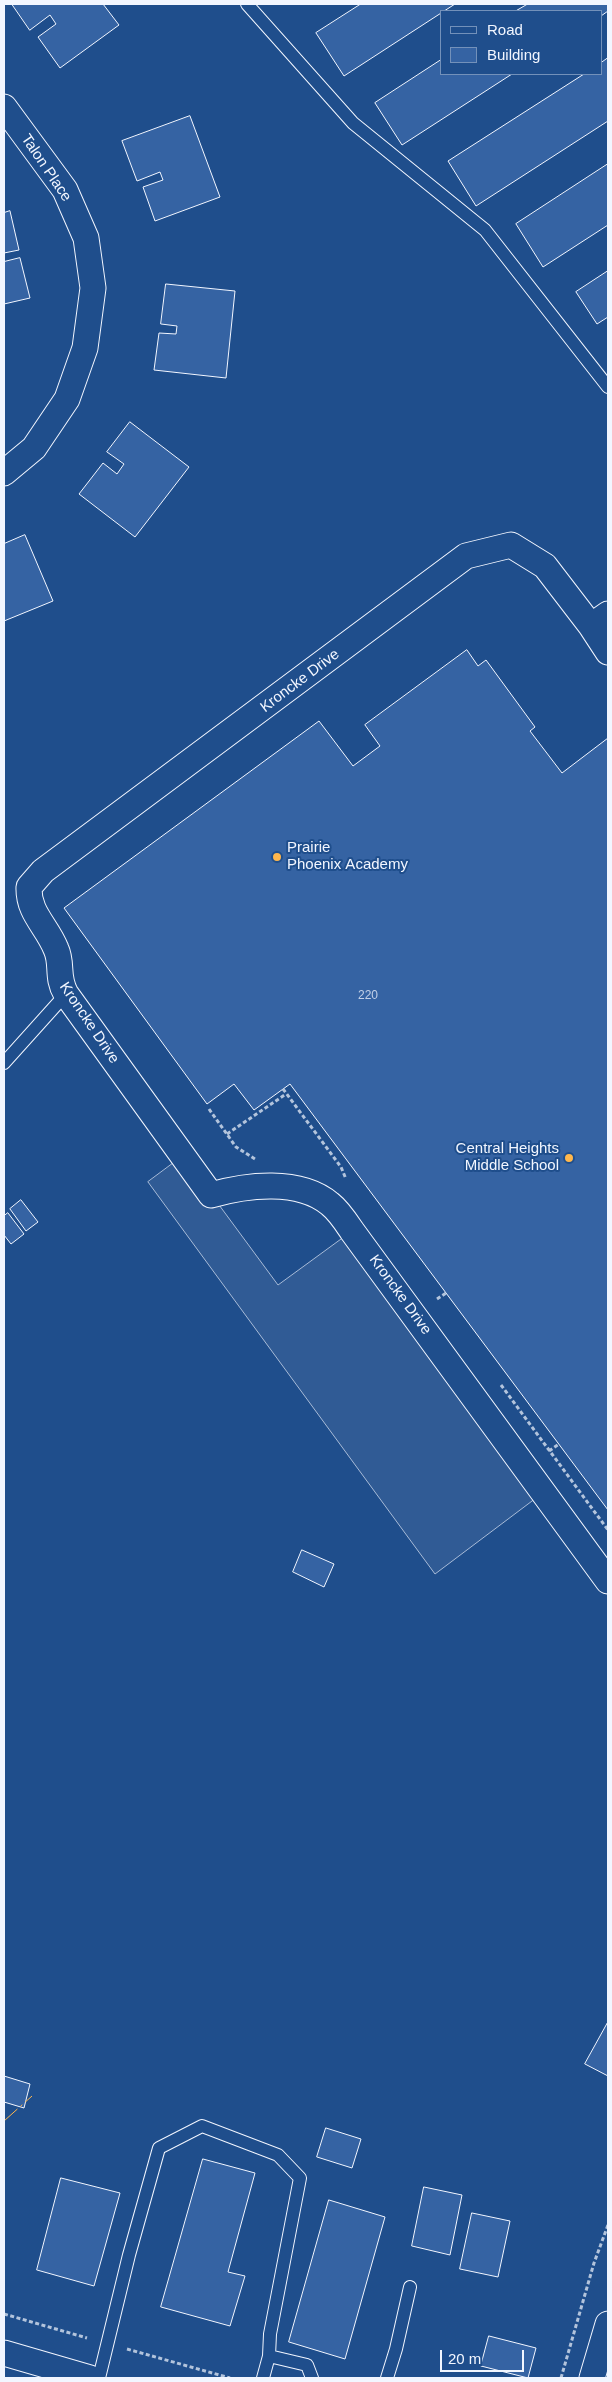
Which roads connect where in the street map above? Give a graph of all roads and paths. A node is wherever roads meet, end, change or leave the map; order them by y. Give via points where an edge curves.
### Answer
1 (247, 4) edge
2 (4, 107) edge
3 (608, 387) edge
4 (4, 473) edge
5 (600, 620) edge
6 (608, 652) edge
7 (66, 994) junction
8 (4, 1063) edge
9 (283, 1089) dead end
10 (286, 1094) junction
11 (227, 1134) dead end
12 (346, 1179) dead end
13 (446, 1293) dead end
14 (437, 1299) dead end
15 (559, 1444) dead end
16 (549, 1450) dead end
17 (608, 1581) edge
18 (608, 2225) edge
19 (410, 2287) dead end
20 (608, 2324) edge
21 (4, 2354) edge
22 (269, 2356) junction
23 (90, 2378) edge
24 (99, 2378) edge
25 (263, 2378) edge
26 (312, 2378) edge
27 (387, 2378) edge
28 (561, 2378) edge
29 (592, 2378) edge

1 - 3 lane via 353,123 485,230
2 - 4 street, Talon Place via 65,190 86,238 94,288 85,348 67,399 34,448
5 - 6 street, Kroncke Drive
5 - 7 street, Kroncke Drive via 545,566 511,545 466,556 34,878 29,886 30,904 56,949 60,983
7 - 8 lane
7 - 17 street, Kroncke Drive via 210,1195 244,1188 281,1188 316,1194 330,1204
9 - 10 path
10 - 11 path
10 - 12 path via 341,1167
13 - 14 path
15 - 16 path
18 - 28 path
19 - 27 lane
20 - 29 street
21 - 23 street
22 - 24 lane via 270,2334 300,2178 278,2155 202,2126 159,2148
22 - 25 lane
22 - 26 lane via 307,2365

